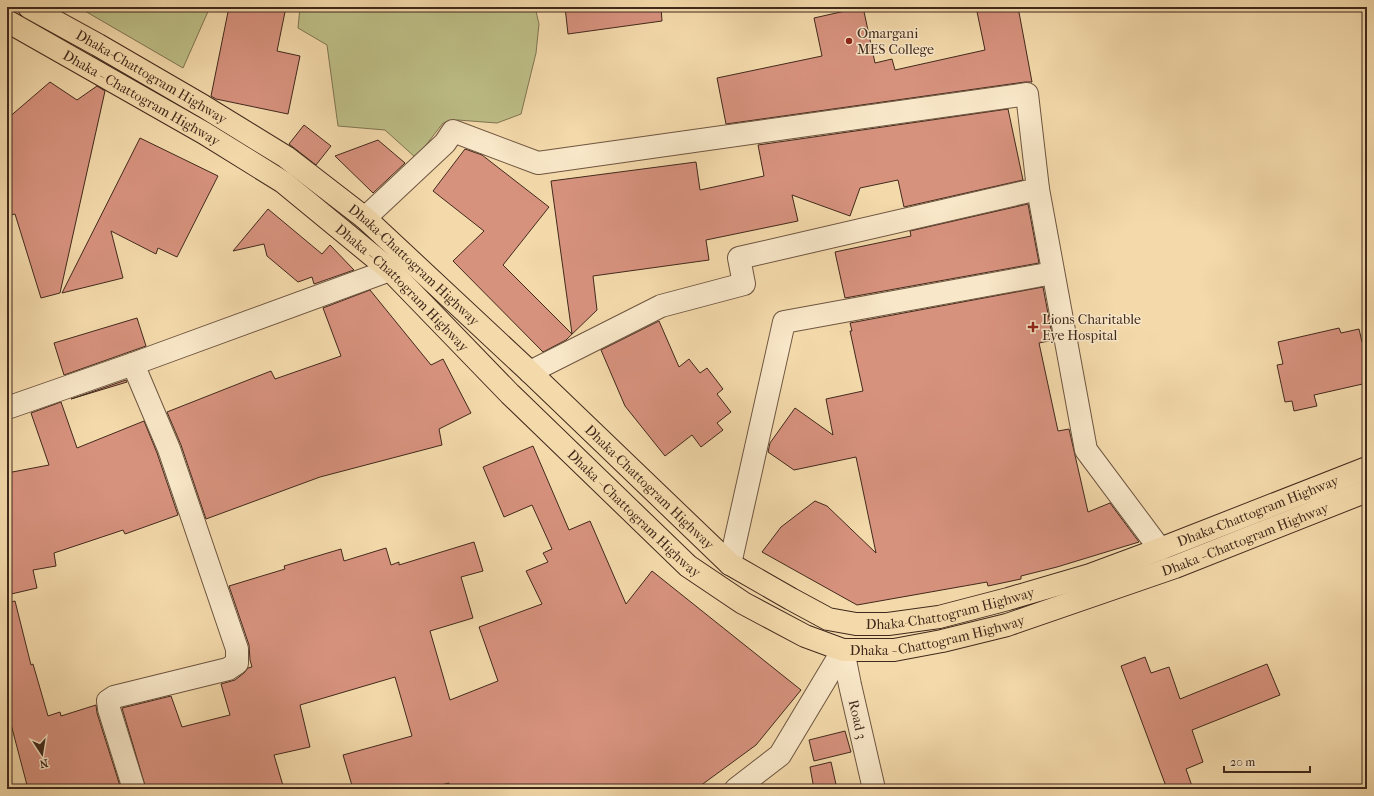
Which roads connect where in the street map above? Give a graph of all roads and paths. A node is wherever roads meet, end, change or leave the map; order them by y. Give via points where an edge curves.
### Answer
1 (29, 7) edge
2 (7, 21) edge
3 (1038, 189) junction
4 (365, 218) junction
5 (396, 262) junction
6 (1054, 272) junction
7 (133, 364) junction
8 (530, 372) junction
9 (7, 408) edge
10 (1367, 468) edge
11 (1367, 491) edge
12 (1160, 549) junction
13 (730, 564) junction
14 (843, 650) junction
15 (134, 789) edge
16 (736, 789) edge
17 (874, 789) edge

1 - 4 highway, Dhaka-Chattogram Highway via 105,48 286,157
2 - 5 highway, Dhaka - Chattogram Highway via 204,133 283,182
3 - 4 street via 1027,94 538,164 453,131 445,143
3 - 6 street
3 - 8 street via 739,258 744,284 661,306
4 - 5 highway, Dhaka-Chattogram Highway
5 - 7 street
5 - 8 highway, Dhaka-Chattogram Highway
5 - 14 highway, Dhaka - Chattogram Highway via 510,394 688,566 743,604 805,636
6 - 12 street via 1086,450
6 - 13 street via 784,322
7 - 9 street
7 - 15 street via 169,449 237,649 237,663 228,668 114,697 108,701
8 - 13 highway, Dhaka-Chattogram Highway
10 - 12 highway, Dhaka-Chattogram Highway
11 - 14 highway, Dhaka - Chattogram Highway via 1176,567 1007,625 894,650
12 - 13 highway, Dhaka-Chattogram Highway via 1090,575 1008,599 939,617 888,624 856,624 828,618
14 - 16 street via 780,755
14 - 17 street, Road 3

